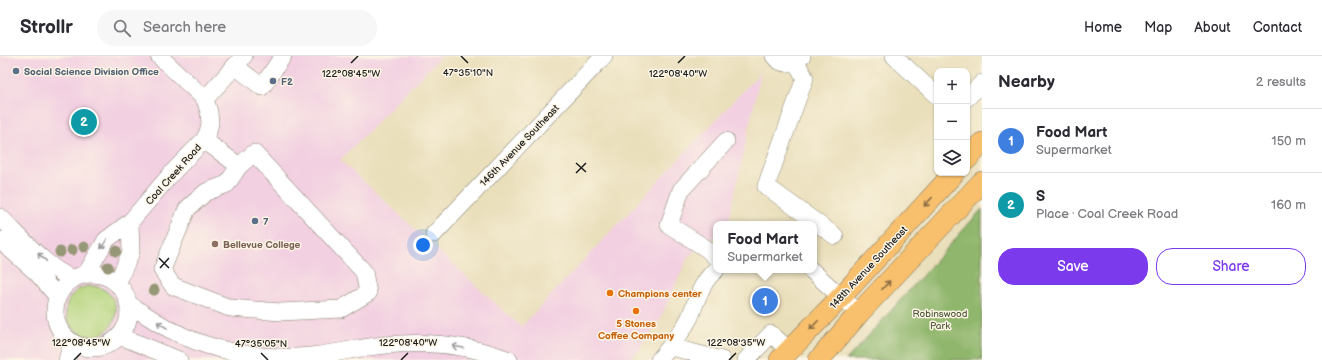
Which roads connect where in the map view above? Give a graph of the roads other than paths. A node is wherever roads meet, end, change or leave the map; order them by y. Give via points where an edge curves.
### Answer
1 (159, 56) edge
2 (283, 56) edge
3 (604, 56) edge
4 (774, 56) edge
5 (894, 56) edge
6 (799, 59) edge
7 (239, 61) edge
8 (982, 83) edge
9 (934, 93) edge
10 (970, 95) edge
11 (205, 99) junction
12 (204, 140) junction
13 (726, 141) dead end
14 (982, 143) edge
15 (970, 156) edge
16 (238, 166) junction
17 (951, 176) edge
18 (982, 182) edge
19 (0, 217) edge
20 (814, 221) edge
21 (130, 222) junction
22 (817, 223) edge
23 (434, 234) dead end
24 (835, 236) dead end
25 (0, 240) edge
26 (713, 255) edge
27 (713, 272) edge
28 (814, 273) edge
29 (80, 276) junction
30 (117, 284) junction
31 (58, 296) junction
32 (841, 297) junction
33 (128, 304) junction
34 (859, 313) junction
35 (120, 336) junction
36 (72, 343) junction
37 (671, 347) junction
38 (94, 354) edge
39 (785, 355) edge
40 (67, 360) edge
41 (179, 360) edge
42 (509, 360) edge
43 (659, 360) edge
44 (722, 360) edge
45 (746, 360) edge
46 (819, 360) edge

1 - 11 street
2 - 7 street via 262,87
3 - 23 street, 146th Avenue Southeast
4 - 6 street via 782,62 789,63
5 - 9 street
6 - 20 street via 805,78 766,186
7 - 11 street
8 - 10 street
11 - 12 street, Coal Creek Road via 210,124
12 - 16 street
12 - 21 street, Coal Creek Road
13 - 26 street via 681,190 669,225
14 - 15 main road
16 - 16 street via 228,184 206,192 187,209 162,270 173,286 230,308 281,312 341,308 368,293 364,272 254,153
17 -> 32 main road, 148th Avenue Southeast
34 -> 18 main road
29 -> 19 street via 60,273
21 -> 29 street, Coal Creek Road via 106,240
21 - 30 street via 131,252
22 - 24 street
25 - 31 street
27 - 37 street via 704,284 688,320
28 - 32 street
29 - 30 street via 97,274
29 - 31 street via 64,286
30 - 33 street via 126,296
31 - 36 street via 54,309 56,322 62,334
32 - 34 street
32 -> 39 main road, 148th Avenue Southeast
33 - 35 street via 129,315
42 -> 33 street via 476,350 442,344 386,345 309,356 248,355 216,348 173,332
34 - 46 main road
35 - 38 street
35 - 41 street
36 - 38 street
36 - 40 street
37 - 43 street
37 - 44 street
39 - 45 street via 771,334

